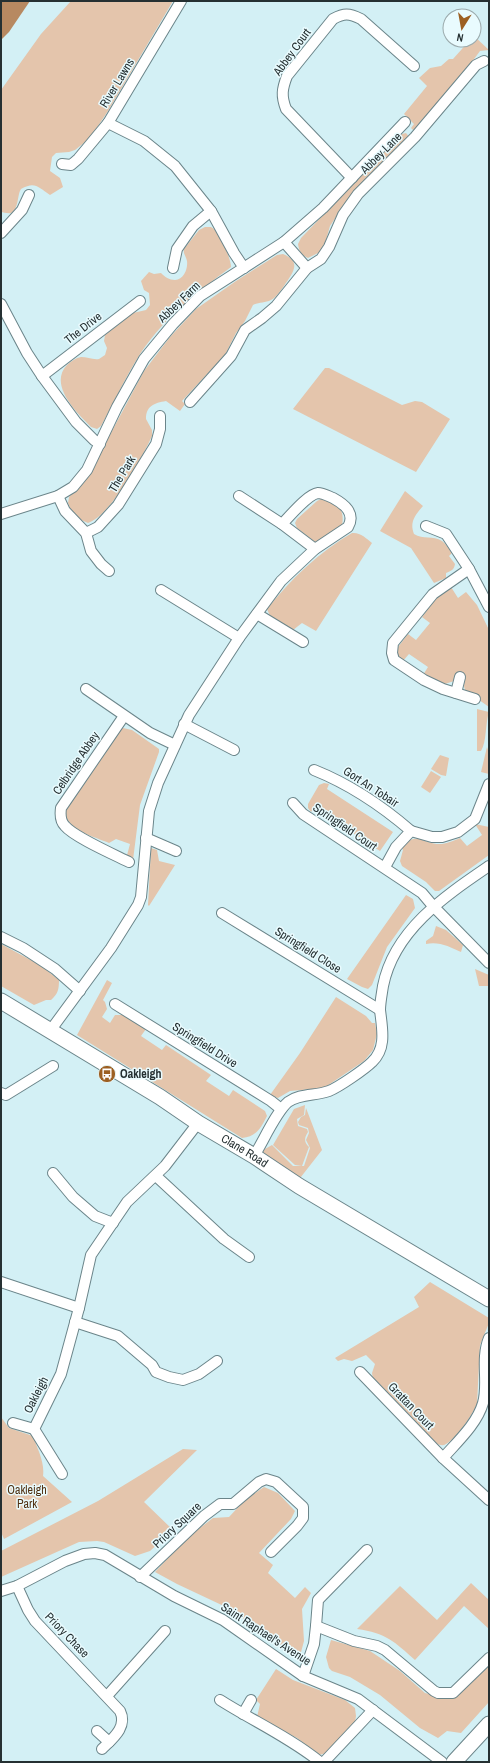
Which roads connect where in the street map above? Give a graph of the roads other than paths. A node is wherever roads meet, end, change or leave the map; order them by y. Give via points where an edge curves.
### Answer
1 (181, 1) edge
2 (484, 61) dead end
3 (414, 66) dead end
4 (406, 122) dead end
5 (108, 123) junction
6 (62, 164) dead end
7 (352, 178) junction
8 (29, 195) dead end
9 (211, 211) junction
10 (1, 232) edge
11 (284, 242) junction
12 (173, 268) dead end
13 (244, 268) junction
14 (307, 268) junction
15 (140, 300) dead end
16 (1, 304) edge
17 (42, 376) junction
18 (190, 402) dead end
19 (160, 416) dead end
20 (100, 444) junction
21 (58, 496) junction
22 (239, 496) dead end
23 (1, 514) edge
24 (282, 524) junction
25 (426, 526) dead end
26 (86, 533) junction
27 (315, 549) junction
28 (469, 569) junction
29 (109, 572) dead end
30 (161, 590) dead end
31 (489, 606) edge
32 (257, 614) junction
33 (239, 638) junction
34 (303, 642) dead end
35 (460, 677) dead end
36 (86, 690) dead end
37 (456, 693) junction
38 (475, 699) dead end
39 (124, 716) junction
40 (184, 724) junction
41 (175, 745) junction
42 (234, 750) dead end
43 (314, 770) dead end
44 (489, 784) edge
45 (293, 803) dead end
46 (411, 831) junction
47 (146, 838) junction
48 (176, 851) dead end
49 (129, 862) dead end
50 (489, 866) edge
51 (385, 868) junction
52 (433, 906) junction
53 (222, 913) dead end
54 (1, 937) edge
55 (489, 963) edge
56 (80, 991) junction
57 (1, 1001) edge
58 (115, 1004) dead end
59 (380, 1010) junction
60 (50, 1031) junction
61 (53, 1066) dead end
62 (2, 1095) edge
63 (281, 1109) junction
64 (198, 1122) junction
65 (254, 1156) junction
66 (53, 1173) dead end
67 (156, 1176) junction
68 (113, 1223) junction
69 (249, 1257) dead end
70 (1, 1282) edge
71 (489, 1299) edge
72 (79, 1308) junction
73 (75, 1322) junction
74 (489, 1338) edge
75 (217, 1361) dead end
76 (360, 1372) dead end
77 (13, 1422) dead end
78 (34, 1429) junction
79 (443, 1458) junction
80 (62, 1474) dead end
81 (489, 1500) edge
82 (366, 1550) dead end
83 (271, 1552) dead end
84 (140, 1577) junction
85 (17, 1586) junction
86 (1, 1591) edge
87 (316, 1626) junction
88 (165, 1631) dead end
89 (489, 1658) edge
90 (303, 1676) junction
91 (107, 1696) junction
92 (220, 1700) dead end
93 (251, 1700) dead end
94 (373, 1710) junction
95 (243, 1714) junction
96 (489, 1724) edge
97 (97, 1731) dead end
98 (320, 1762) edge
99 (324, 1762) edge
100 (442, 1762) edge
101 (454, 1762) edge

1 - 5 street, River Lawns
2 - 14 street, Abbey Lane via 476,65 415,137 358,194 343,216 326,253 321,260
3 - 7 street, Abbey Court via 360,19 351,14 342,14 333,19 287,76 282,98 286,109
4 - 7 street, Abbey Farm
5 - 6 street, River Lawns via 78,160 71,164
5 - 9 street via 144,142 174,166
7 - 11 street, Abbey Farm
8 - 10 street via 22,210
9 - 12 street via 193,226 177,249
9 - 13 street
11 - 13 street, Abbey Farm
11 - 14 street
13 - 20 street, Abbey Farm via 200,296 144,359
14 - 18 street, Abbey Lane via 276,306 242,334 231,356
15 - 17 street, The Drive
16 - 17 street via 26,354
17 - 20 street via 76,422
19 - 26 street, The Park via 156,444 118,506 98,527
20 - 21 street, Abbey Farm via 87,470 73,487
21 - 23 street, Abbey Farm
21 - 26 street via 65,511
22 - 24 street
24 - 27 street
24 - 27 street via 311,496 318,493 343,504 348,508 351,517 348,527
25 - 28 street via 446,534
26 - 29 street via 91,550
27 - 32 street via 289,572
28 - 31 street
28 - 37 street via 433,594 393,643 394,660 424,680
30 - 33 street
32 - 33 street
32 - 34 street
33 - 40 street
35 - 37 street
36 - 39 street
37 - 38 street
39 - 41 street
39 - 49 street, Celbridge Abbey via 61,808 60,818 73,833
40 - 41 street
40 - 42 street
41 - 47 street via 158,783
43 - 46 street, Gort An Tobair via 350,787
44 - 46 street via 475,818 458,832 432,837
45 - 51 street, Springfield Court via 303,814
46 - 51 street, Springfield Court via 396,847
47 - 48 street
47 - 56 street via 141,897 138,905
50 - 52 street
51 - 52 street, Springfield Court via 422,893
52 - 55 street, Springfield Court
52 - 59 street via 404,938 397,950 388,968
53 - 59 street, Springfield Close
54 - 56 street via 55,969
56 - 60 street
57 - 60 main road, Clane Road
58 - 63 street, Springfield Drive
59 - 63 street via 384,1030 382,1045 373,1062 329,1091 308,1094
60 - 64 main road, Clane Road
61 - 62 street
63 - 65 street
64 - 65 main road, Clane Road
64 - 67 street, Oakleigh
65 - 71 main road, Clane Road via 299,1186
66 - 68 street via 95,1216
67 - 68 street, Oakleigh via 126,1202
67 - 69 street via 224,1239
68 - 72 street, Oakleigh via 91,1255
70 - 72 street
72 - 73 street, Oakleigh
73 - 75 street via 118,1336 152,1365 156,1372 169,1377 183,1380 199,1374
73 - 78 street, Oakleigh via 61,1374
74 - 79 street via 485,1350 483,1403 464,1434
76 - 79 street, Grattan Court
77 - 78 street
78 - 80 street, Oakleigh
79 - 81 street, Grattan Court
82 - 87 street via 318,1600
83 - 84 street, Priory Square via 303,1518 303,1507 276,1482 266,1478 233,1504 220,1504 204,1516
84 - 85 street, Saint Raphael's Avenue via 105,1555 90,1553 65,1562
84 - 90 street, Saint Raphael's Avenue via 223,1620
85 - 86 street, Saint Raphael's Avenue
85 - 91 street, Priory Chase via 38,1625
87 - 89 street via 385,1650 438,1693 453,1693
87 - 90 street via 314,1644
88 - 91 street
90 - 94 street, Saint Raphael's Avenue via 350,1694
91 - 97 street, Priory Chase via 122,1715 122,1726 105,1746
92 - 95 street
93 - 95 street
94 - 99 street
94 - 100 street, Saint Raphael's Avenue
95 - 98 street via 287,1738
96 - 101 main road

